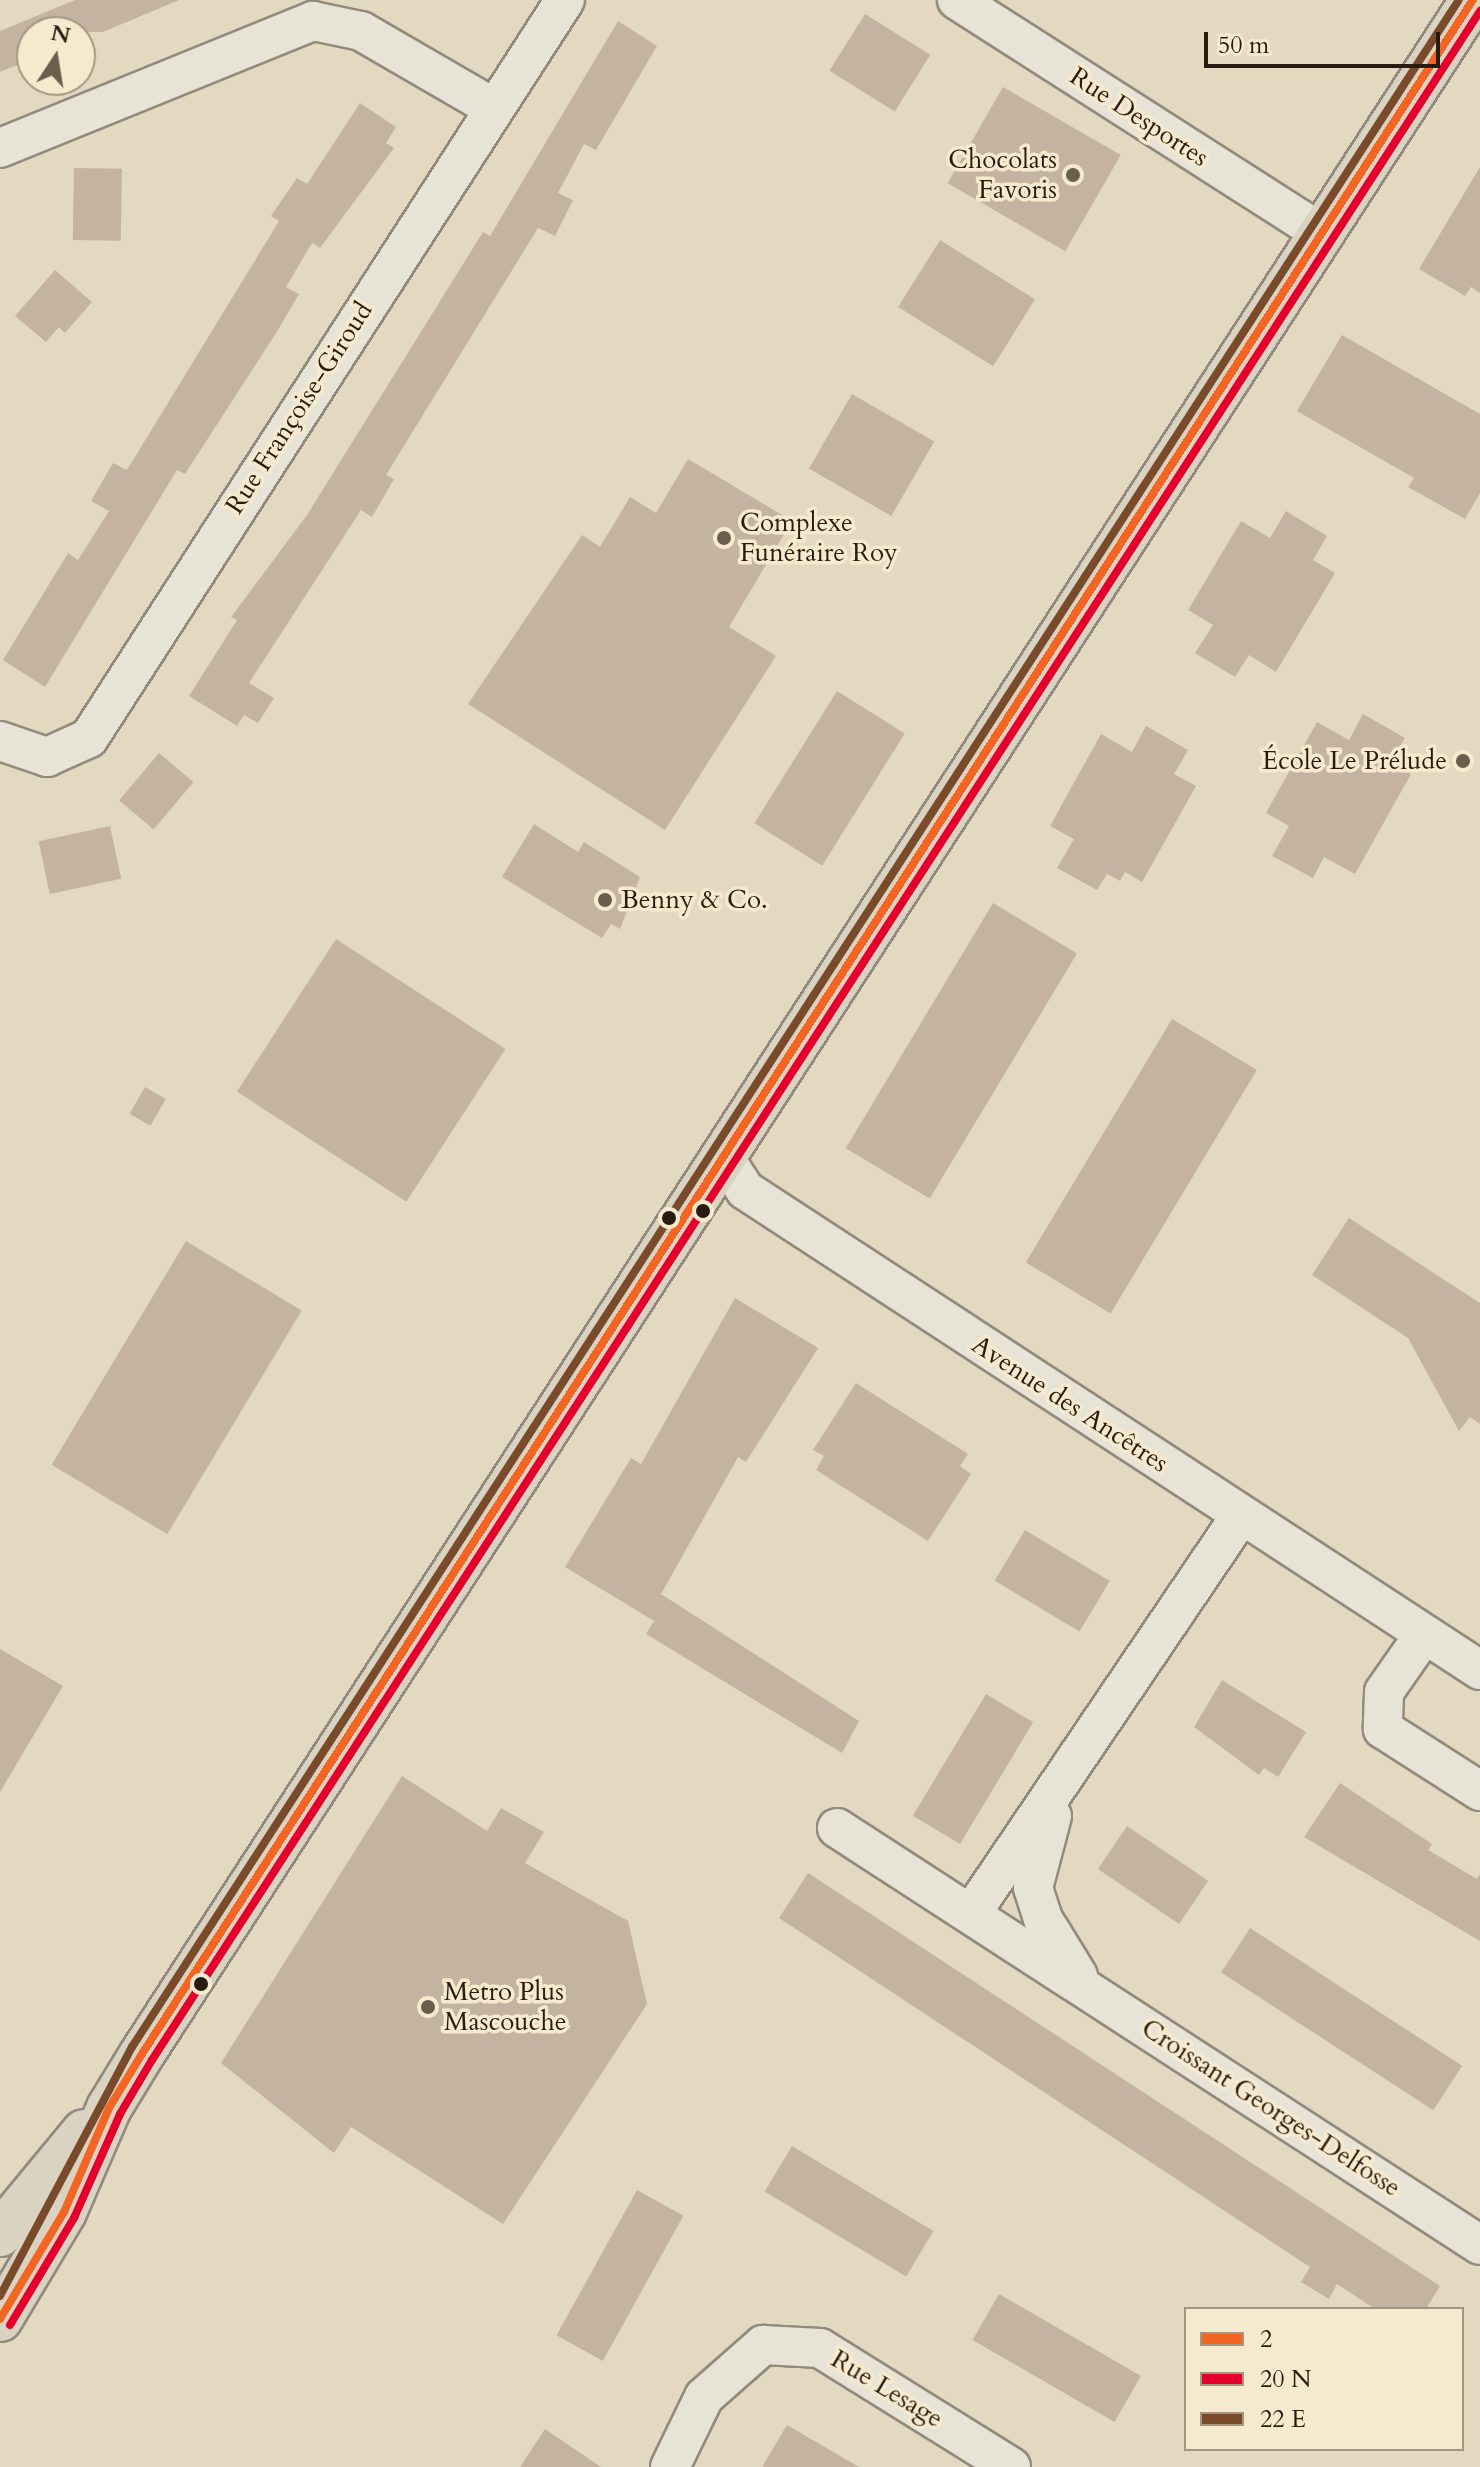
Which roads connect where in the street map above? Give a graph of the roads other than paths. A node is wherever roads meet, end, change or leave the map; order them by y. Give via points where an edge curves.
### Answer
1 (565, 0) edge
2 (957, 0) edge
3 (1473, 0) edge
4 (492, 107) junction
5 (0, 148) edge
6 (1321, 233) junction
7 (0, 741) edge
8 (727, 1162) junction
9 (1241, 1515) junction
10 (1423, 1636) junction
11 (1480, 1670) edge
12 (1480, 1791) edge
13 (1058, 1794) junction
14 (837, 1828) dead end
15 (971, 1914) junction
16 (1084, 1986) junction
17 (109, 2108) junction
18 (0, 2234) edge
19 (1473, 2236) edge
20 (0, 2319) edge
21 (670, 2467) edge
22 (1011, 2467) edge

1 - 4 street, Rue Françoise-Giroud
2 - 6 street, Rue Desportes
3 - 6 main road
4 - 5 street via 361,31 313,21
4 - 7 street, Rue Françoise-Giroud via 89,738 47,757
6 - 8 main road
8 - 9 street, Avenue des Ancêtres via 745,1190
8 - 17 main road
9 - 10 street, Avenue des Ancêtres
9 - 13 street, Croissant Georges-Delfosse
10 - 11 street, Avenue des Ancêtres
10 - 12 street via 1384,1692 1378,1710 1383,1729
13 - 15 street, Croissant Georges-Delfosse
13 - 16 street, Croissant Georges-Delfosse via 1033,1888 1043,1919
14 - 15 street, Croissant Georges-Delfosse
15 - 16 street, Croissant Georges-Delfosse
16 - 19 street, Croissant Georges-Delfosse
17 - 18 main road
17 - 20 main road via 64,2212
21 - 22 street, Rue Lesage via 704,2397 763,2345 820,2348

